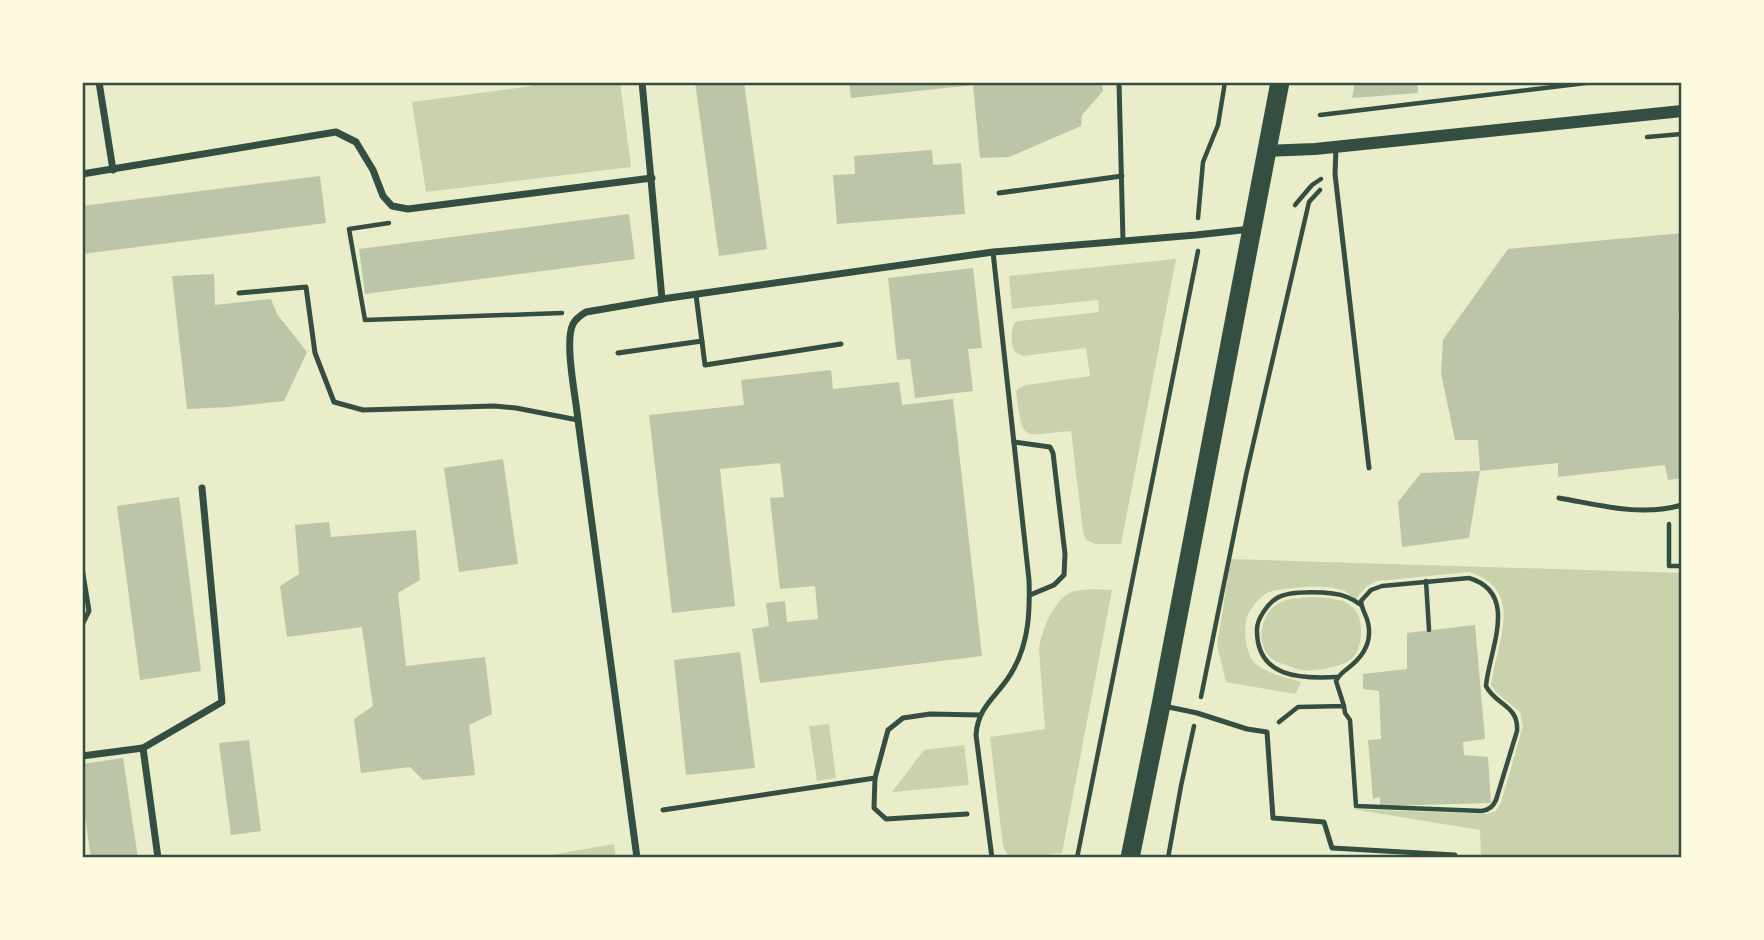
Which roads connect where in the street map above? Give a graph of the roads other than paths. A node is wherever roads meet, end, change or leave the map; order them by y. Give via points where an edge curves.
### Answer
1 (99, 82) edge
2 (642, 82) edge
3 (1119, 82) edge
4 (1280, 82) edge
5 (1682, 111) edge
6 (1336, 147) junction
7 (1266, 151) junction
8 (113, 170) junction
9 (82, 174) edge
10 (1122, 176) junction
11 (652, 178) junction
12 (999, 193) dead end
13 (1251, 229) junction
14 (1123, 241) junction
15 (993, 252) junction
16 (239, 293) dead end
17 (696, 295) junction
18 (662, 299) junction
19 (702, 341) junction
20 (841, 344) dead end
21 (618, 353) dead end
22 (578, 420) junction
23 (1014, 442) junction
24 (1369, 468) dead end
25 (202, 488) dead end
26 (1559, 498) dead end
27 (1682, 505) edge
28 (82, 568) edge
29 (1030, 595) junction
30 (82, 625) edge
31 (1161, 705) junction
32 (980, 715) junction
33 (143, 748) junction
34 (82, 756) edge
35 (875, 778) junction
36 (663, 810) dead end
37 (967, 814) dead end
38 (1455, 855) dead end
39 (158, 858) edge
40 (637, 858) edge
41 (992, 858) edge
42 (1130, 858) edge

1 - 8 street
2 - 11 street
3 - 10 lane
4 - 7 highway
5 - 6 street
6 - 7 street
6 - 24 lane via 1335,174
7 - 13 highway
8 - 9 street
8 - 11 street via 336,132 356,142 392,206 408,209
10 - 12 lane
10 - 14 lane
11 - 18 street
13 - 14 street
13 - 31 highway
14 - 15 street
15 - 17 street
15 - 23 lane
16 - 22 lane via 306,287 315,353 334,402 363,410 494,406
17 - 18 street
17 - 19 lane
18 - 22 street via 586,312 572,325 570,349
19 - 20 lane via 705,365
19 - 21 lane
22 - 40 street
23 - 29 lane
23 - 29 lane via 1050,447 1053,453 1065,554 1065,575
25 - 33 street via 222,702
26 - 27 lane via 1636,511
28 - 30 lane via 89,611
29 - 32 lane via 1029,625 1020,656
31 - 38 lane via 1267,732 1273,818 1324,822 1332,848
31 - 42 highway
32 - 35 lane via 930,713 903,718 888,730
32 - 41 lane via 976,735
33 - 34 street
33 - 39 street
35 - 36 lane
35 - 37 lane via 874,807 886,819

